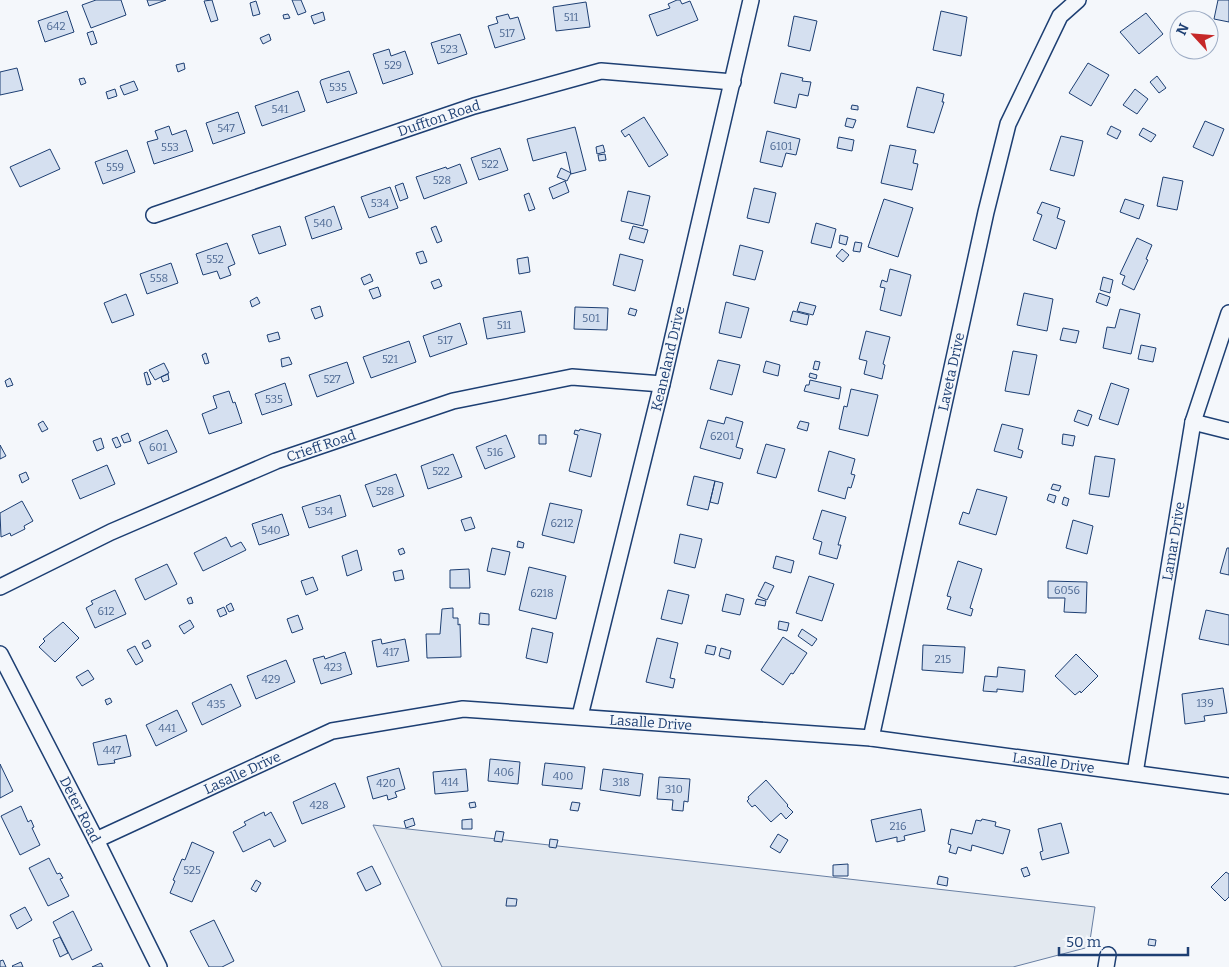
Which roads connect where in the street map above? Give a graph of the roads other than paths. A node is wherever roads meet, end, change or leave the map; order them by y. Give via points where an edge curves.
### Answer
1 (751, 0) edge
2 (1078, 0) edge
3 (733, 82) junction
4 (154, 215) dead end
5 (1229, 313) edge
6 (662, 384) junction
7 (1193, 422) junction
8 (1229, 431) edge
9 (0, 588) edge
10 (0, 654) edge
11 (580, 716) junction
12 (871, 738) junction
13 (1135, 773) junction
14 (1229, 786) edge
15 (96, 840) junction
16 (159, 967) edge

1 - 3 street, Keaneland Drive
2 - 12 street, Laveta Drive via 1060,16 1008,124
3 - 4 street, Duffton Road via 601,71 474,106
3 - 6 street, Keaneland Drive
5 - 7 street, Lamar Drive
6 - 9 street, Crieff Road via 572,377 453,401 276,461 112,532
6 - 11 street, Keaneland Drive
7 - 8 street
7 - 13 street, Lamar Drive
10 - 15 street, Deter Road
11 - 12 street, Lasalle Drive
11 - 15 street, Lasalle Drive via 463,709 332,731
12 - 13 street, Lasalle Drive
13 - 14 street, Lasalle Drive
15 - 16 street, Deter Road

